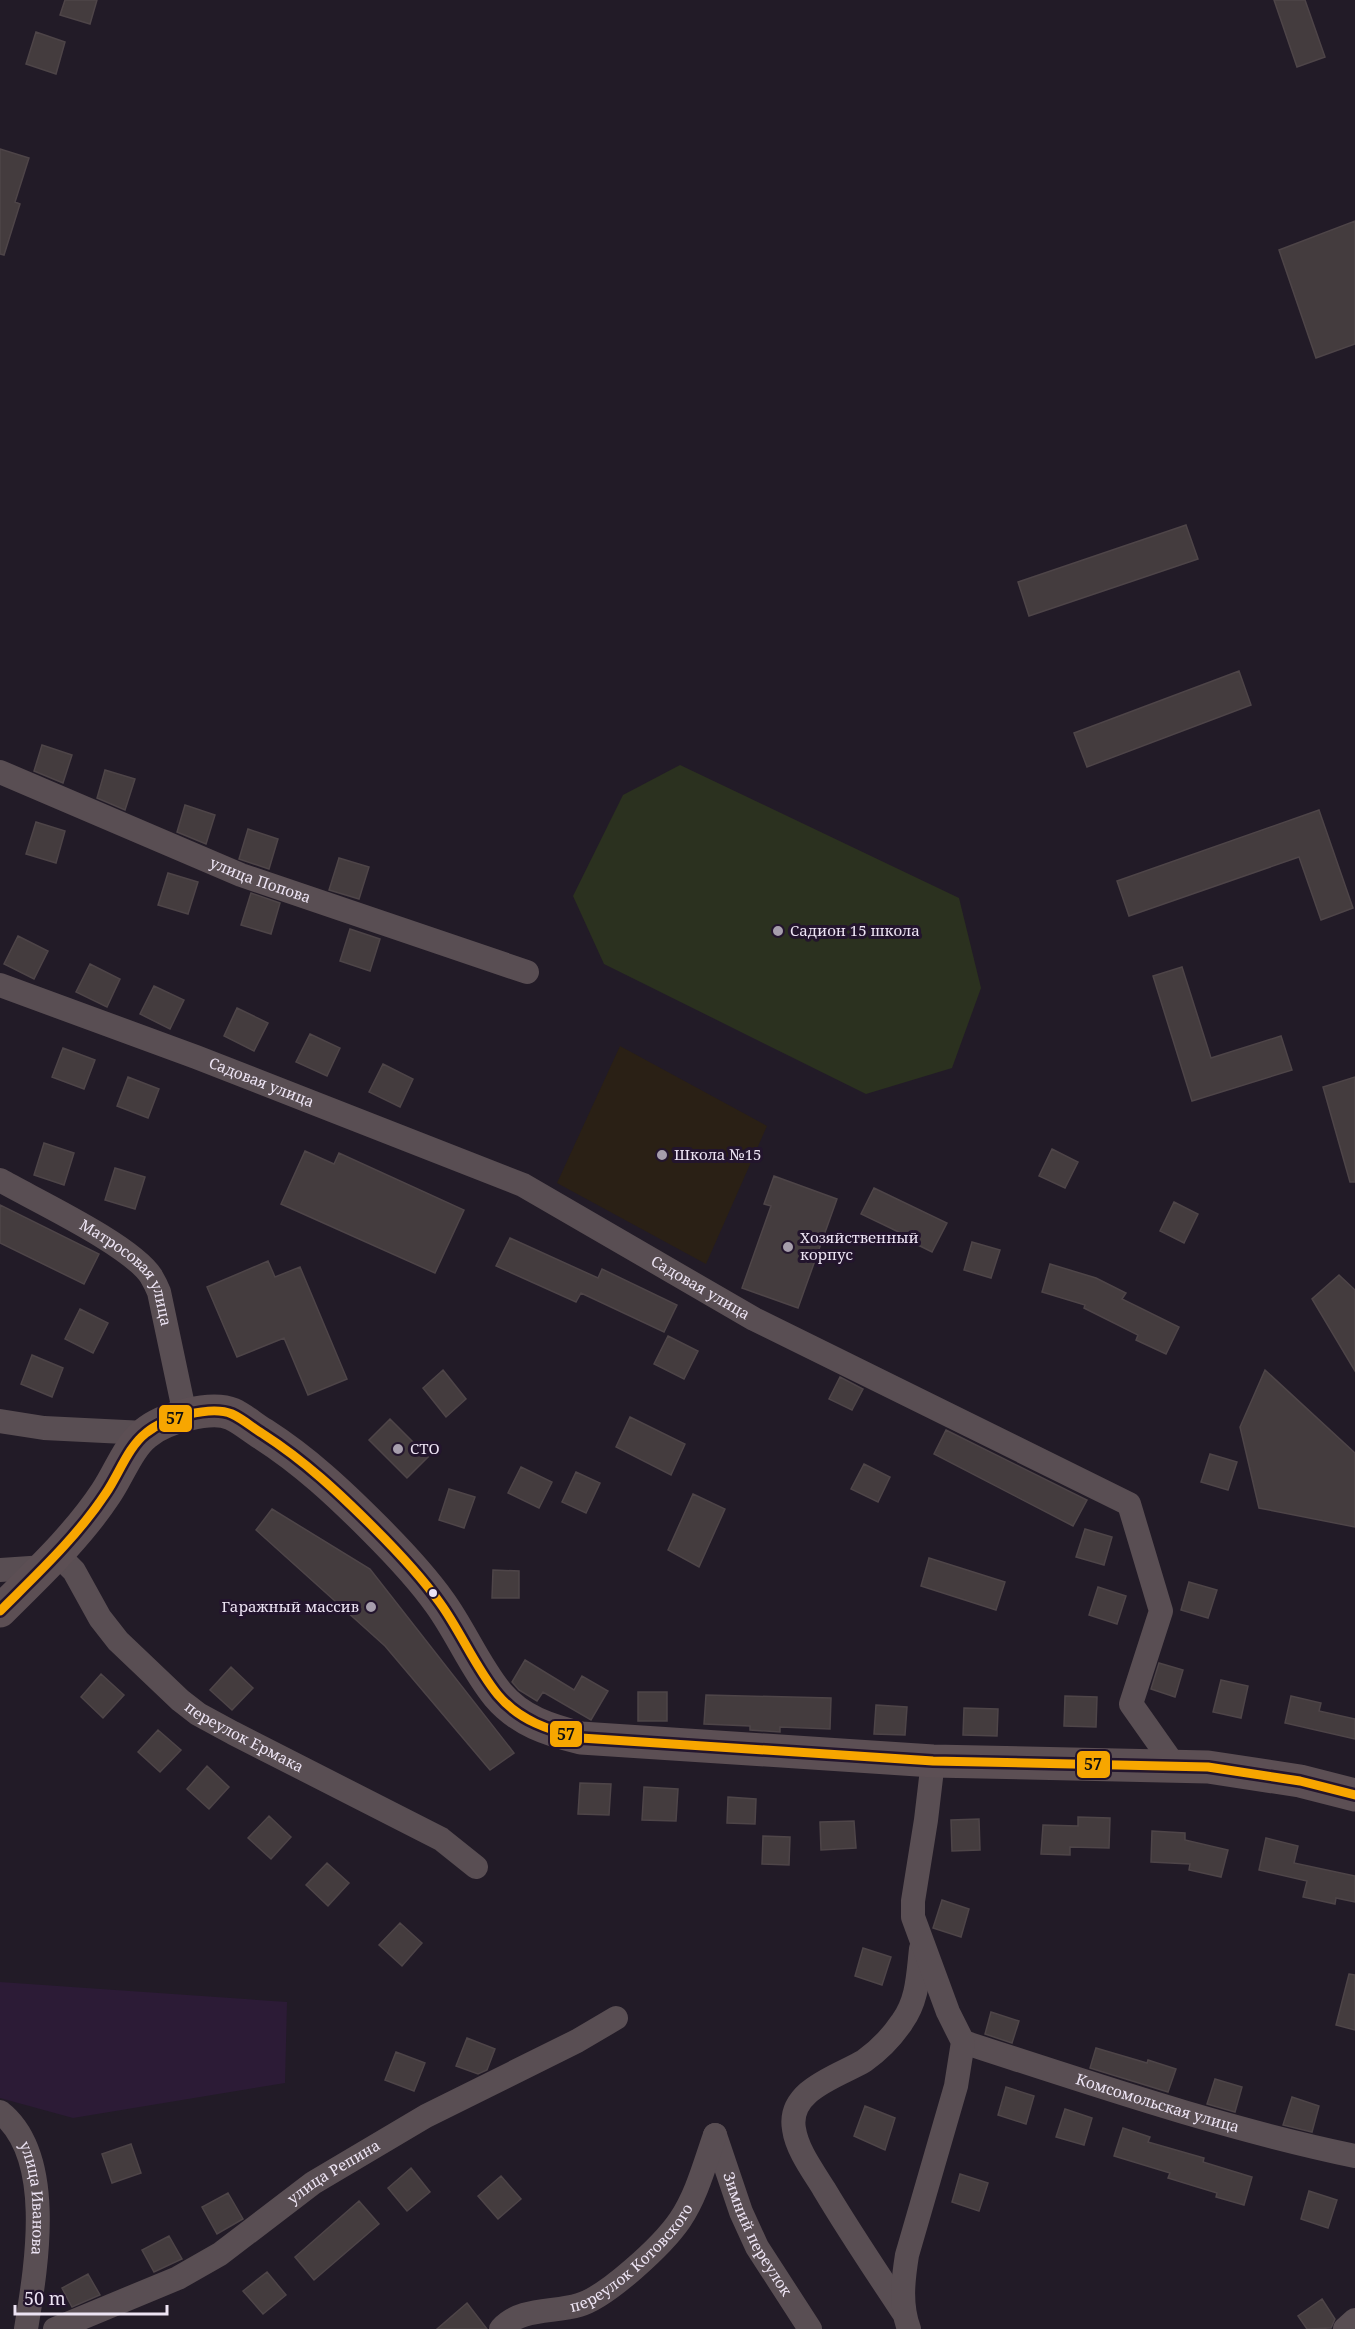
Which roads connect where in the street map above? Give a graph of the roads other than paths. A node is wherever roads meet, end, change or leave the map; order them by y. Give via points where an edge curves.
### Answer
1 (0, 772) edge
2 (527, 972) dead end
3 (0, 985) edge
4 (0, 1180) edge
5 (185, 1416) junction
6 (0, 1421) edge
7 (145, 1433) junction
8 (51, 1560) junction
9 (0, 1570) edge
10 (0, 1611) edge
11 (933, 1761) junction
12 (1174, 1765) junction
13 (1355, 1796) edge
14 (476, 1868) dead end
15 (922, 1944) junction
16 (616, 2018) dead end
17 (963, 2042) junction
18 (0, 2112) edge
19 (715, 2134) joint
20 (1355, 2156) edge
21 (906, 2320) edge
22 (1355, 2320) edge
23 (26, 2329) edge
24 (55, 2329) edge
25 (501, 2329) edge
26 (810, 2329) edge
27 (1346, 2329) edge

1 - 2 street, улица Попова via 241,875
3 - 12 street, Садовая улица via 523,1185 754,1319 1129,1504 1161,1611 1131,1704
4 - 5 street, Матросовая улица via 112,1243 151,1275 159,1292
5 - 7 street
5 - 11 street via 231,1414 292,1453 334,1488 391,1545 438,1601 498,1695 518,1714 544,1729 581,1738
6 - 7 street via 44,1428
7 - 8 street via 106,1493
8 - 9 street
8 - 10 street
8 - 14 street, переулок Ермака via 74,1572 118,1641 198,1714 441,1839
11 - 12 street
11 - 15 street via 913,1901 913,1917
12 - 13 street via 1300,1781
15 - 17 street
15 - 21 street via 917,1991 903,2022 865,2060 816,2086 799,2104 794,2120 797,2140 810,2167
16 - 24 street, улица Репина via 426,2116 314,2183 220,2254 186,2273
17 - 20 street, Комсомольская улица via 1181,2113
17 - 21 street via 956,2086 907,2256 903,2278
18 - 23 street, улица Иванова via 17,2131 30,2156 36,2184 37,2224
19 - 25 street, переулок Котовского via 699,2182 680,2220 654,2250 595,2300 524,2314
19 - 26 street, Зимний переулок via 757,2247
22 - 27 street

